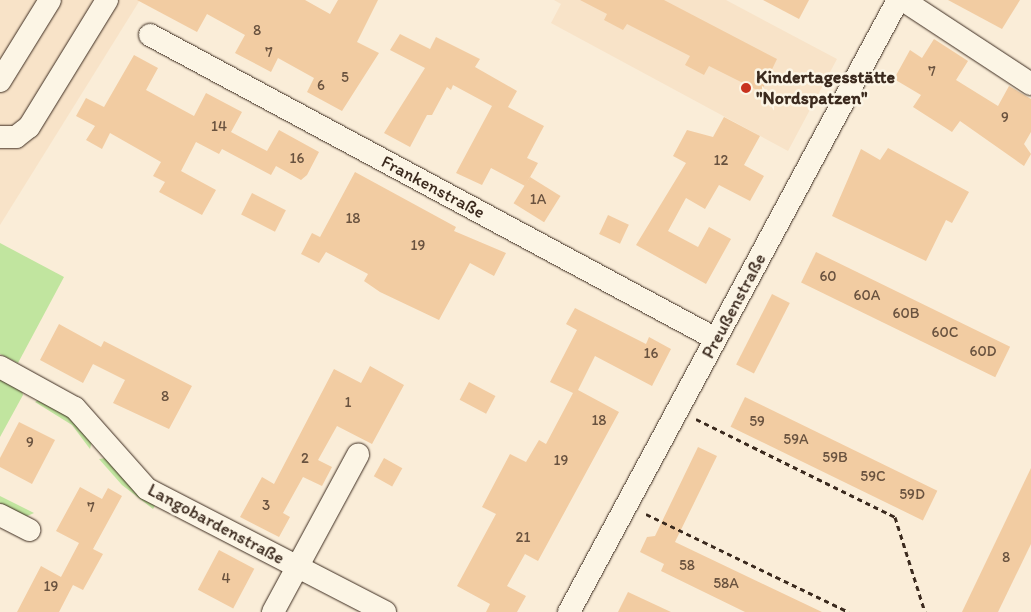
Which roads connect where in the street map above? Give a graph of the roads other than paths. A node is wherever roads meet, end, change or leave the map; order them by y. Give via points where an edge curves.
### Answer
1 (50, 0) edge
2 (107, 0) edge
3 (898, 0) edge
4 (903, 0) edge
5 (150, 35) dead end
6 (0, 81) edge
7 (1031, 84) edge
8 (0, 137) edge
9 (716, 339) junction
10 (0, 366) edge
11 (358, 455) dead end
12 (0, 515) edge
13 (29, 530) dead end
14 (297, 567) junction
15 (273, 612) edge
16 (385, 612) edge
17 (569, 612) edge

1 - 6 street
2 - 8 street via 29,127 16,137
3 - 9 street, Preußenstraße
4 - 7 street
5 - 9 street, Frankenstraße
9 - 17 street, Preußenstraße
10 - 14 street, Langobardenstraße via 74,408 147,489
11 - 14 street, Langobardenstraße
12 - 13 street
14 - 15 street, Langobardenstraße
14 - 16 street, Langobardenstraße

